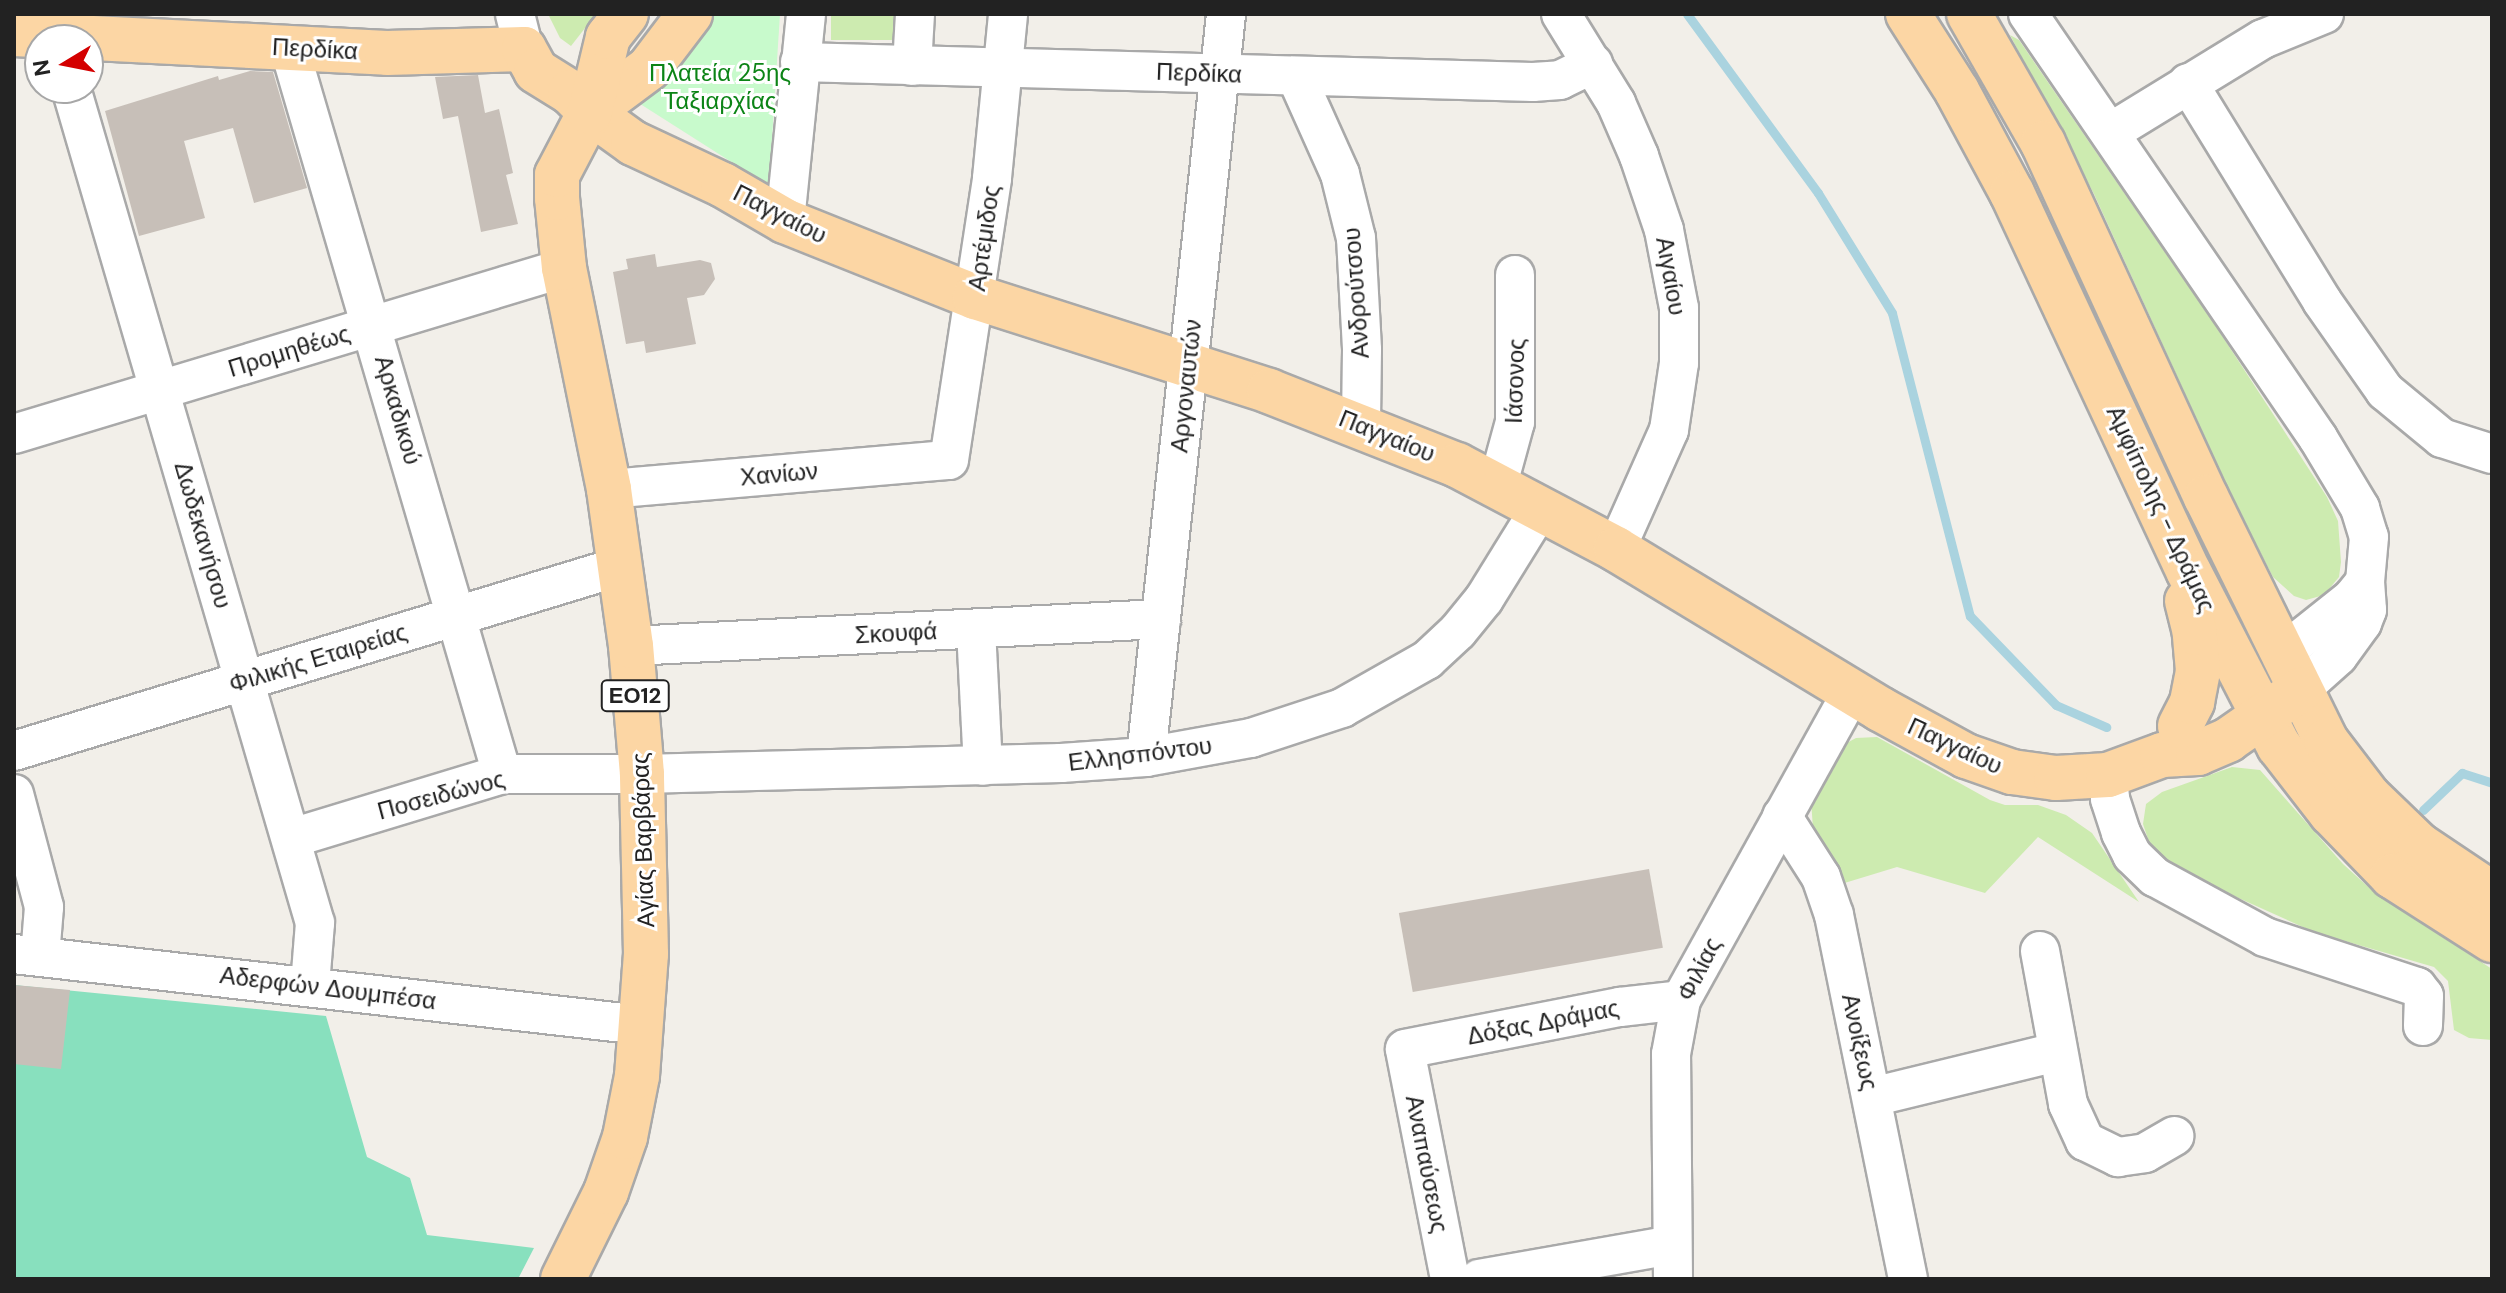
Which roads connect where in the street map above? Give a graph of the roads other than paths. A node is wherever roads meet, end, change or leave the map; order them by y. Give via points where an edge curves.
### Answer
1 (626, 14) edge
2 (690, 14) edge
3 (806, 14) edge
4 (915, 14) edge
5 (1008, 14) edge
6 (1226, 14) edge
7 (1561, 14) edge
8 (1908, 14) edge
9 (1969, 14) edge
10 (2028, 14) edge
11 (2324, 14) edge
12 (520, 32) edge
13 (104, 39) edge
14 (289, 47) junction
15 (800, 62) junction
16 (1593, 64) junction
17 (912, 66) junction
18 (1004, 68) junction
19 (1220, 74) junction
20 (1296, 76) junction
21 (2188, 83) junction
22 (76, 104) edge
23 (590, 112) junction
24 (2111, 132) junction
25 (785, 221) junction
26 (564, 268) junction
27 (1515, 275) dead end
28 (975, 297) junction
29 (373, 326) junction
30 (1188, 365) junction
31 (161, 390) junction
32 (2120, 423) junction
33 (1361, 425) junction
34 (14, 434) edge
35 (2492, 454) edge
36 (949, 460) joint
37 (1498, 484) junction
38 (609, 489) junction
39 (1541, 507) junction
40 (1616, 549) junction
41 (621, 566) junction
42 (457, 616) junction
43 (1161, 619) junction
44 (976, 629) junction
45 (631, 646) junction
46 (2292, 672) junction
47 (245, 680) junction
48 (1852, 691) junction
49 (2253, 700) junction
50 (14, 751) edge
51 (2144, 756) junction
52 (1146, 757) junction
53 (983, 766) junction
54 (502, 774) junction
55 (642, 774) junction
56 (14, 794) edge
57 (1782, 816) junction
58 (2370, 826) junction
59 (292, 838) junction
60 (2406, 860) junction
61 (2492, 894) edge
62 (2492, 940) edge
63 (2040, 951) dead end
64 (27, 955) edge
65 (310, 985) junction
66 (1681, 1000) junction
67 (641, 1025) junction
68 (2423, 1026) dead end
69 (1405, 1049) joint
70 (2057, 1052) junction
71 (1872, 1097) junction
72 (2174, 1136) dead end
73 (1672, 1262) edge
74 (563, 1279) edge
75 (1450, 1279) edge
76 (1479, 1279) edge
77 (1908, 1279) edge

1 - 23 main road, ΕΟ12 via 608,37
2 - 23 main road, ΕΟ12 via 649,68
3 - 15 street
4 - 17 street
5 - 18 street, Αρτέμιδος
6 - 19 street, Αργοναυτών
7 - 16 street, Αιγαίου
8 - 32 main road, Αμφίπολης - Δράμας via 2012,193
9 - 46 main road, Αμφίπολης - Δράμας via 2043,143
10 - 24 street
11 - 21 street via 2263,39
12 - 14 main road, Περδίκα via 427,54
12 - 23 main road, Περδίκα via 536,71
13 - 14 main road, Περδίκα
14 - 29 street, Αρκαδικού
15 - 17 street, Περδίκα
15 - 25 street
16 - 20 street, Περδίκα via 1560,80 1533,82
16 - 40 street, Αιγαίου via 1652,191 1672,261 1680,338 1669,430
17 - 18 street, Περδίκα
18 - 19 street, Περδίκα
18 - 28 street, Αρτέμιδος
19 - 20 street, Περδίκα
19 - 30 street, Αργοναυτών
20 - 33 street, Ανδρούτσου via 1340,174 1356,238
21 - 24 street
21 - 35 street via 2322,301 2385,391 2442,438
22 - 31 street, Δωδεκανήσου
23 - 25 main road, Παγγαίου via 633,143
23 - 26 main road, Αγίας Βαρβάρας / ΕΟ12 via 557,175
24 - 46 street via 2351,490 2369,537 2368,602 2362,623 2338,656
25 - 28 main road, Παγγαίου
26 - 29 street, Προμηθέως
26 - 38 main road, Αγίας Βαρβάρας / ΕΟ12
27 - 37 street, Ιάσονος via 1515,422
28 - 30 main road, Παγγαίου
28 - 36 street, Αρτέμιδος
29 - 31 street, Προμηθέως
29 - 42 street, Αρκαδικού
30 - 33 main road, Παγγαίου
30 - 43 street, Αργοναυτών
31 - 34 street, Προμηθέως
31 - 47 street, Δωδεκανήσου
32 - 49 main road, Αμφίπολης - Δράμας
32 - 51 main road via 2193,618 2198,671 2192,702
33 - 37 main road, Παγγαίου
36 - 38 street, Χανίων
37 - 39 main road, Παγγαίου
38 - 41 main road, Αγίας Βαρβάρας / ΕΟ12
39 - 40 main road, Παγγαίου
39 - 52 street, Ελλησπόντου via 1472,614 1443,646 1406,674 1295,726
40 - 48 main road, Παγγαίου
41 - 42 street, Φιλικής Εταιρείας
41 - 45 main road, Αγίας Βαρβάρας / ΕΟ12
42 - 47 street, Φιλικής Εταιρείας
42 - 54 street, Αρκαδικού
43 - 44 street, Σκουφά
43 - 52 street, Αργοναυτών
44 - 45 street, Σκουφά
44 - 53 street
45 - 55 main road, Αγίας Βαρβάρας / ΕΟ12
46 - 49 main road
46 - 58 main road, Αμφίπολης - Δράμας
47 - 50 street, Φιλικής Εταιρείας
47 - 59 street, Δωδεκανήσου
48 - 51 main road, Παγγαίου via 1966,756 2012,772 2056,778
48 - 57 street, Φιλίας
49 - 51 main road
49 - 58 main road, Αμφίπολης - Δράμας via 2306,783
51 - 68 street via 2110,799 2132,855 2155,877 2265,937 2417,987 2424,996
52 - 53 street, Ελλησπόντου
53 - 55 street, Ελλησπόντου
54 - 55 street, Ποσειδώνος
54 - 59 street, Ποσειδώνος
55 - 67 main road, Αγίας Βαρβάρας / ΕΟ12 via 646,954
56 - 64 street via 44,907
57 - 66 street, Φιλίας
57 - 71 street, Ανοίξεως via 1828,893
58 - 60 main road, Αμφίπολης - Δράμας
59 - 65 street, Δωδεκανήσου via 317,936
60 - 61 main road, Αμφίπολης - Δράμας
60 - 62 main road, Αμφίπολης - Δράμας
63 - 70 street
64 - 65 street, Αδερφών Δουμπέσα
65 - 67 street, Αδερφών Δουμπέσα
66 - 69 street, Δόξας Δράμας
66 - 73 street, Φιλίας via 1671,1054
67 - 74 main road, Αγίας Βαρβάρας / ΕΟ12 via 625,1137 606,1192
69 - 75 street, Αναπαύσεως
70 - 71 street
70 - 72 street via 2068,1104 2085,1141 2118,1157 2145,1153
71 - 77 street, Ανοίξεως
73 - 76 street

